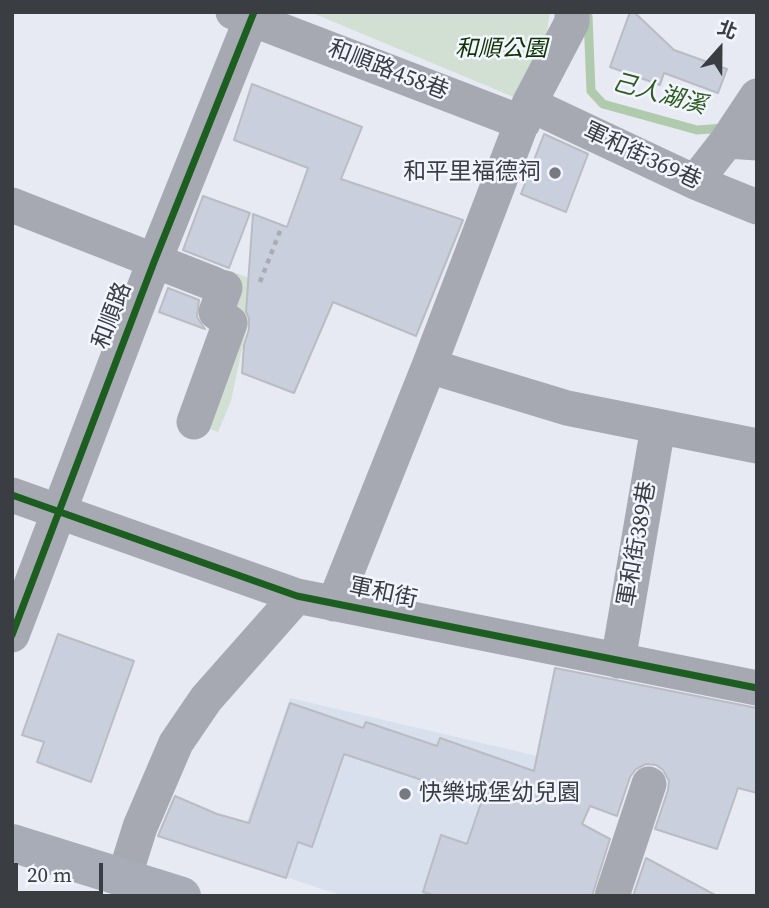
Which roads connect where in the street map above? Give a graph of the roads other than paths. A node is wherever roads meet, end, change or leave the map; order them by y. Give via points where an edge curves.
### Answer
1 (246, 14) edge
2 (574, 15) edge
3 (526, 114) junction
4 (745, 124) edge
5 (695, 182) junction
6 (12, 205) edge
7 (757, 207) edge
8 (154, 262) junction
9 (429, 366) junction
10 (194, 422) dead end
11 (657, 427) junction
12 (757, 446) edge
13 (12, 495) edge
14 (58, 512) junction
15 (297, 596) junction
16 (334, 604) junction
17 (12, 635) edge
18 (618, 661) junction
19 (757, 688) edge
20 (649, 783) dead end
21 (12, 844) edge
22 (124, 878) junction
23 (182, 896) edge
24 (612, 896) edge

1 - 3 street, 和順路458巷
1 - 8 street, 和順路
2 - 3 street, 軍和街
3 - 5 street, 軍和街369巷
3 - 9 street, 軍和街
4 - 5 street
5 - 7 street, 軍和街369巷
6 - 8 street
8 - 10 street via 225,288 216,312 230,323
8 - 14 street, 和順路
9 - 11 street via 567,408
9 - 16 street, 軍和街
11 - 12 street
11 - 18 street, 軍和街389巷
13 - 14 street, 軍和街
14 - 15 street, 軍和街
14 - 17 street, 和順路
15 - 16 street, 軍和街
15 - 22 street via 206,699 176,743
16 - 18 street, 軍和街
18 - 19 street, 軍和街
20 - 24 street
21 - 22 main road
22 - 23 main road

